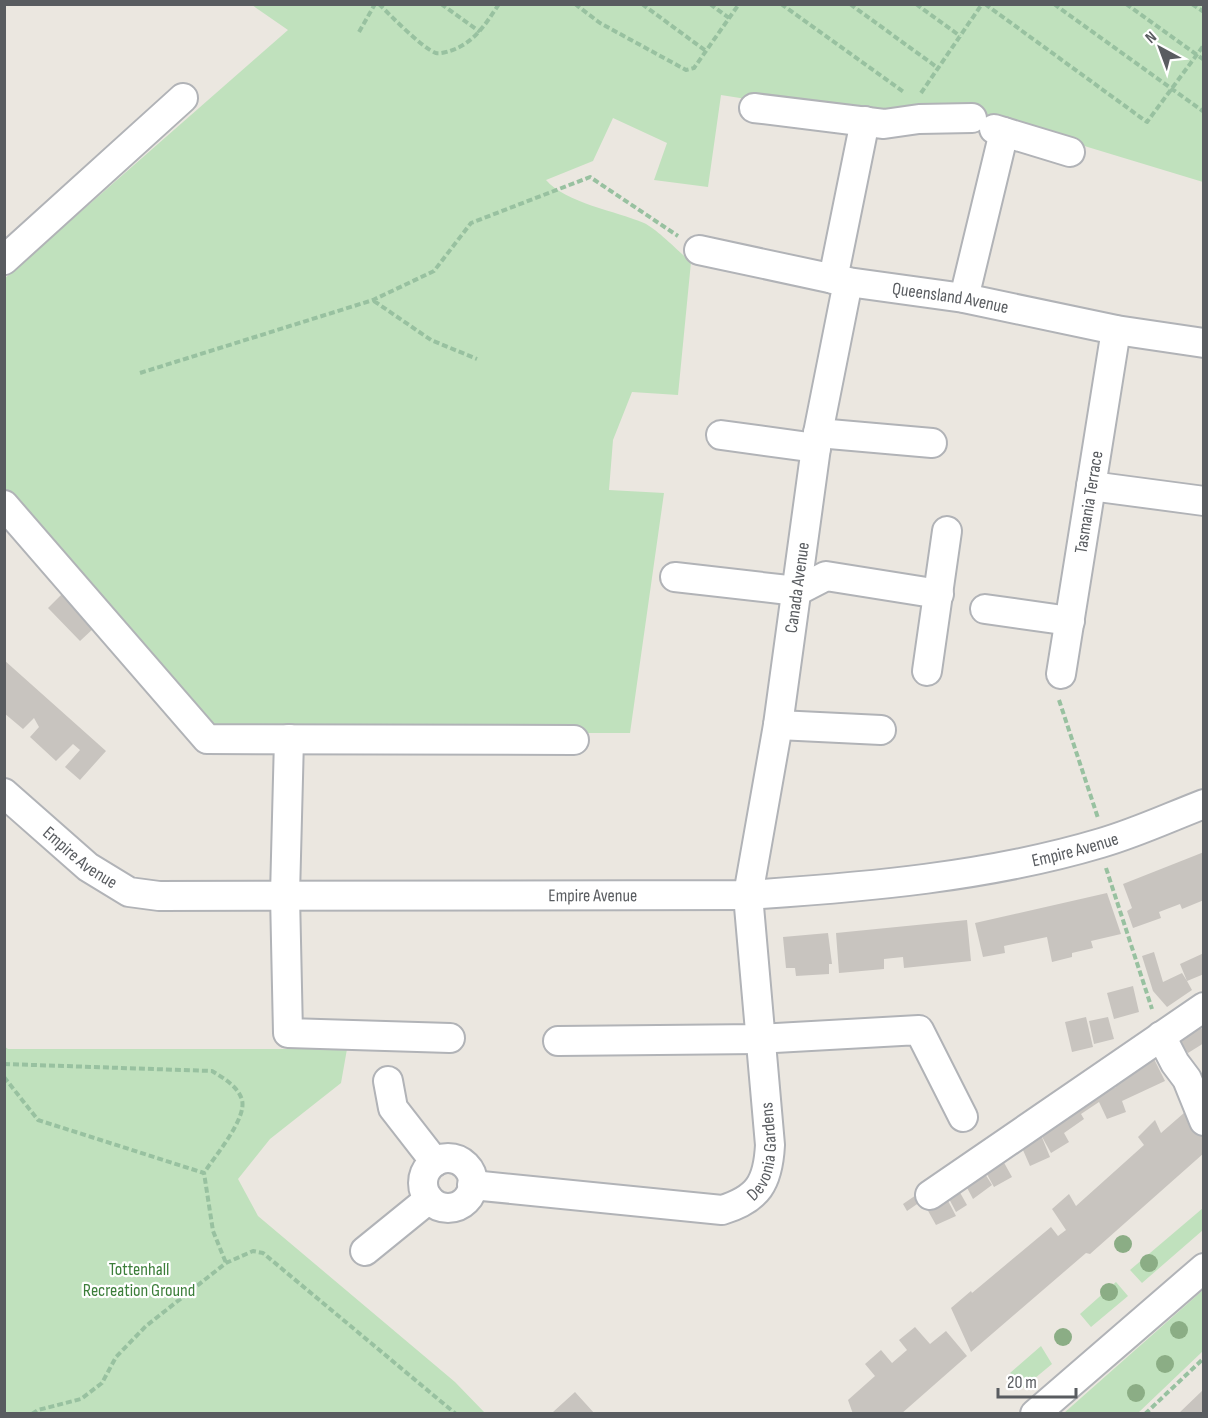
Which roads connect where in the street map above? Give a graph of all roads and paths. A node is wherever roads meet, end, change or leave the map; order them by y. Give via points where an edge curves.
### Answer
1 (377, 4) edge
2 (441, 4) edge
3 (500, 4) edge
4 (575, 4) edge
5 (642, 4) edge
6 (710, 4) edge
7 (739, 4) edge
8 (781, 4) edge
9 (850, 4) edge
10 (916, 4) edge
11 (984, 4) edge
12 (1054, 4) edge
13 (1126, 4) edge
14 (1192, 4) edge
15 (1203, 12) edge
16 (729, 18) junction
17 (359, 32) dead end
18 (480, 32) junction
19 (960, 36) junction
20 (1203, 45) edge
21 (706, 51) junction
22 (1196, 55) junction
23 (1203, 60) edge
24 (938, 68) junction
25 (1172, 89) junction
26 (906, 94) dead end
27 (183, 98) dead end
28 (916, 101) dead end
29 (754, 108) dead end
30 (1203, 112) edge
31 (865, 122) junction
32 (990, 126) junction
33 (1070, 152) dead end
34 (699, 250) joint
35 (4, 260) edge
36 (841, 280) junction
37 (964, 298) junction
38 (373, 300) junction
39 (1116, 330) junction
40 (1203, 343) edge
41 (477, 358) dead end
42 (140, 373) dead end
43 (721, 435) dead end
44 (817, 440) junction
45 (932, 443) dead end
46 (1091, 486) junction
47 (1203, 501) edge
48 (4, 505) edge
49 (947, 531) dead end
50 (675, 577) dead end
51 (797, 591) junction
52 (939, 594) junction
53 (985, 609) dead end
54 (1070, 621) junction
55 (927, 671) dead end
56 (1061, 674) joint
57 (778, 725) junction
58 (881, 730) dead end
59 (289, 740) junction
60 (574, 740) dead end
61 (4, 793) edge
62 (1203, 804) edge
63 (1102, 842) junction
64 (285, 895) junction
65 (748, 895) junction
66 (1203, 987) edge
67 (1203, 1007) edge
68 (1158, 1027) junction
69 (450, 1038) dead end
70 (759, 1039) junction
71 (558, 1041) dead end
72 (1094, 1063) dead end
73 (4, 1064) edge
74 (4, 1077) edge
75 (388, 1081) dead end
76 (963, 1117) dead end
77 (1203, 1121) edge
78 (435, 1162) junction
79 (204, 1173) junction
80 (472, 1185) junction
81 (930, 1195) dead end
82 (429, 1199) junction
83 (364, 1251) dead end
84 (226, 1263) junction
85 (1203, 1268) edge
86 (1203, 1358) edge
87 (32, 1413) edge
88 (456, 1413) edge
89 (1035, 1413) edge
90 (1145, 1413) edge

1 - 17 path
1 - 18 path via 436,52 463,46
2 - 18 path
3 - 18 path
4 - 21 path via 600,23 686,70 694,68
5 - 21 path
6 - 16 path
7 - 16 path
8 - 26 path
9 - 24 path
10 - 19 path
11 - 19 path
11 - 25 path via 1148,122
12 - 25 path
13 - 22 path
14 - 15 path
16 - 21 path
19 - 24 path
20 - 22 path
22 - 23 path
22 - 25 path
24 - 28 path
25 - 30 path
27 - 35 street
29 - 31 street
31 - 32 street via 884,124 920,119
31 - 36 street, Canada Avenue
32 - 33 street
32 - 37 street
34 - 36 street, Queensland Avenue
34 - 38 path via 590,177 471,223 434,271
36 - 37 street, Queensland Avenue
36 - 44 street, Canada Avenue
37 - 39 street, Queensland Avenue
38 - 41 path via 431,340
38 - 42 path
39 - 40 street, Queensland Avenue
39 - 46 street, Tasmania Terrace
43 - 44 street
44 - 45 street
44 - 51 street, Canada Avenue
46 - 47 street
46 - 54 street, Tasmania Terrace
48 - 59 street via 207,740
49 - 52 street
50 - 51 street
51 - 52 street via 826,576
51 - 57 street, Canada Avenue
52 - 55 street
53 - 54 street
54 - 56 street, Tasmania Terrace
56 - 63 path via 1058,703
57 - 58 street
57 - 65 street, Canada Avenue
59 - 60 street
59 - 64 street
61 - 64 street, Empire Avenue via 88,867 129,892 159,896
62 - 63 street, Empire Avenue
63 - 65 street, Empire Avenue via 1007,865 934,877
63 - 68 path
64 - 65 street, Empire Avenue
64 - 69 street via 288,1033
65 - 70 street, Devonia Gardens
66 - 68 street
67 - 68 street
68 - 72 street
68 - 77 street via 1187,1079
68 - 81 street
70 - 71 street
70 - 76 street via 919,1030
70 - 80 street, Devonia Gardens via 769,1167 754,1194 740,1204 722,1210
73 - 79 path via 212,1071 231,1083 242,1100 241,1117
74 - 79 path via 38,1120
75 - 78 street via 393,1108
78 - 80 street via 442,1158 462,1162 468,1168
78 - 82 street via 424,1175
79 - 84 path via 213,1232
80 - 82 street via 464,1202 456,1206 440,1207
82 - 83 street
84 - 87 path via 146,1326 116,1357 102,1383 81,1399
84 - 88 path via 253,1251 263,1252
85 - 89 street
86 - 90 path

